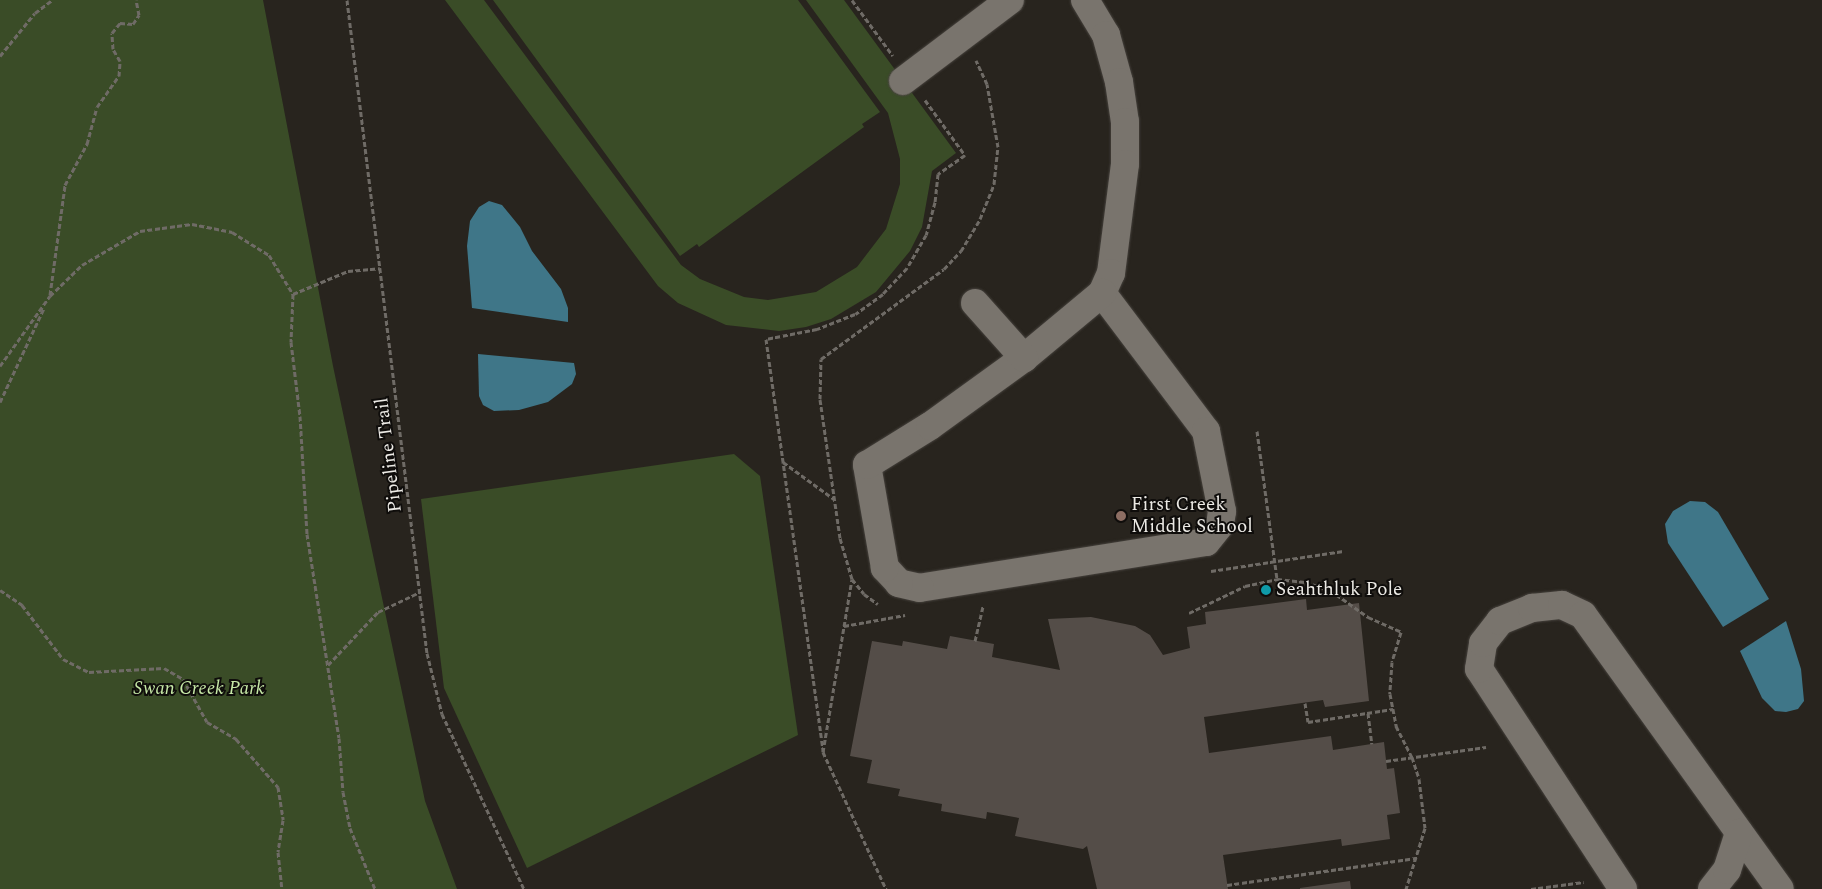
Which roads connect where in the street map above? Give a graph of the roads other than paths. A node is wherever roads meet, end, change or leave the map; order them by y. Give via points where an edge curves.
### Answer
1 (1010, 0) edge
2 (1085, 0) edge
3 (906, 79) road end
4 (1102, 293) junction
5 (975, 303) dead end
6 (1024, 358) junction
7 (1740, 833) junction
8 (1623, 889) edge
9 (1712, 889) edge
10 (1780, 889) edge

1 - 3 lane
2 - 4 lane via 1106,34 1119,82 1125,122 1125,164 1111,274
4 - 6 lane
4 - 6 lane via 1206,431 1222,511 1220,525 1206,542 920,588 899,583 885,568 867,465 930,426
5 - 6 lane
7 - 8 lane via 1583,616 1562,605 1532,608 1500,621 1483,643 1479,668
7 - 9 lane via 1727,870
7 - 10 lane

